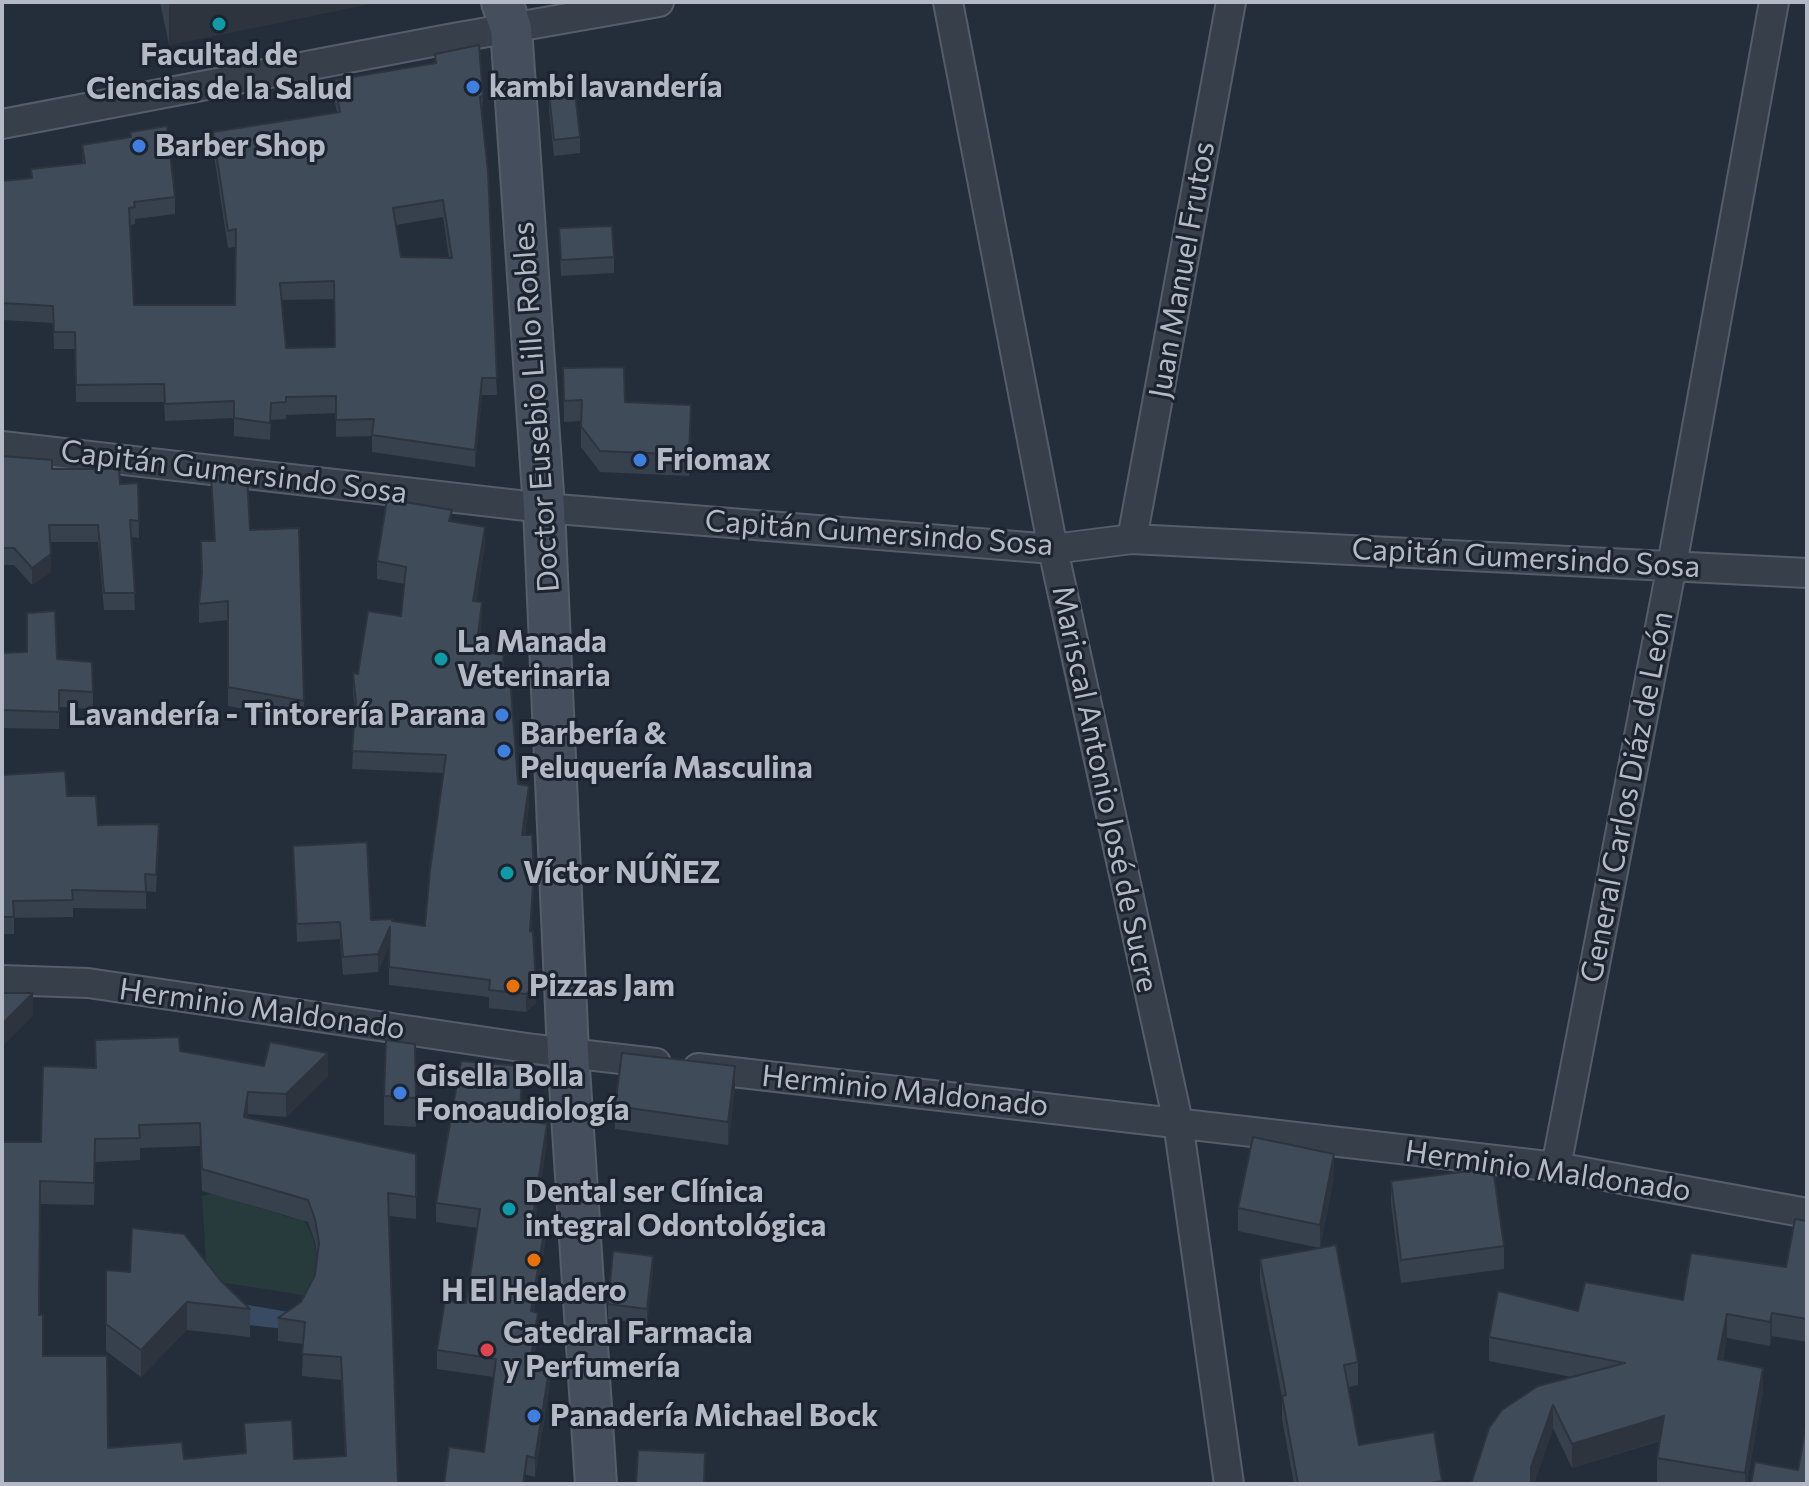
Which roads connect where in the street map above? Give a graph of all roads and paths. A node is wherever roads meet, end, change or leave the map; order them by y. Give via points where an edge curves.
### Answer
1 (659, 2) edge
2 (948, 2) edge
3 (1231, 2) edge
4 (1774, 2) edge
5 (506, 15) edge
6 (2, 124) edge
7 (2, 446) edge
8 (544, 508) junction
9 (1132, 539) junction
10 (1053, 549) junction
11 (1672, 565) junction
12 (1807, 573) edge
13 (2, 980) edge
14 (568, 1053) junction
15 (1178, 1122) junction
16 (1556, 1167) junction
17 (1807, 1213) edge
18 (596, 1484) edge
19 (1229, 1484) edge

1 - 5 street
2 - 10 street, Mariscal Antonio José de Sucre
3 - 9 street, Juan Manuel Frutos
4 - 11 street, General Carlos Diáz de León
5 - 6 street
5 - 8 main road, Doctor Eusebio Lillo Robles
7 - 8 street, Capitán Gumersindo Sosa
8 - 10 street, Capitán Gumersindo Sosa
8 - 14 main road, Doctor Eusebio Lillo Robles
9 - 10 street, Capitán Gumersindo Sosa
9 - 11 street, Capitán Gumersindo Sosa
10 - 15 street, Mariscal Antonio José de Sucre
11 - 12 street, Capitán Gumersindo Sosa
11 - 16 street, General Carlos Diáz de León
13 - 14 street, Herminio Maldonado via 88,983
14 - 15 street, Herminio Maldonado
14 - 18 main road, Doctor Eusebio Lillo Robles
15 - 16 street, Herminio Maldonado
15 - 19 street, Mariscal Antonio José de Sucre
16 - 17 street, Herminio Maldonado

